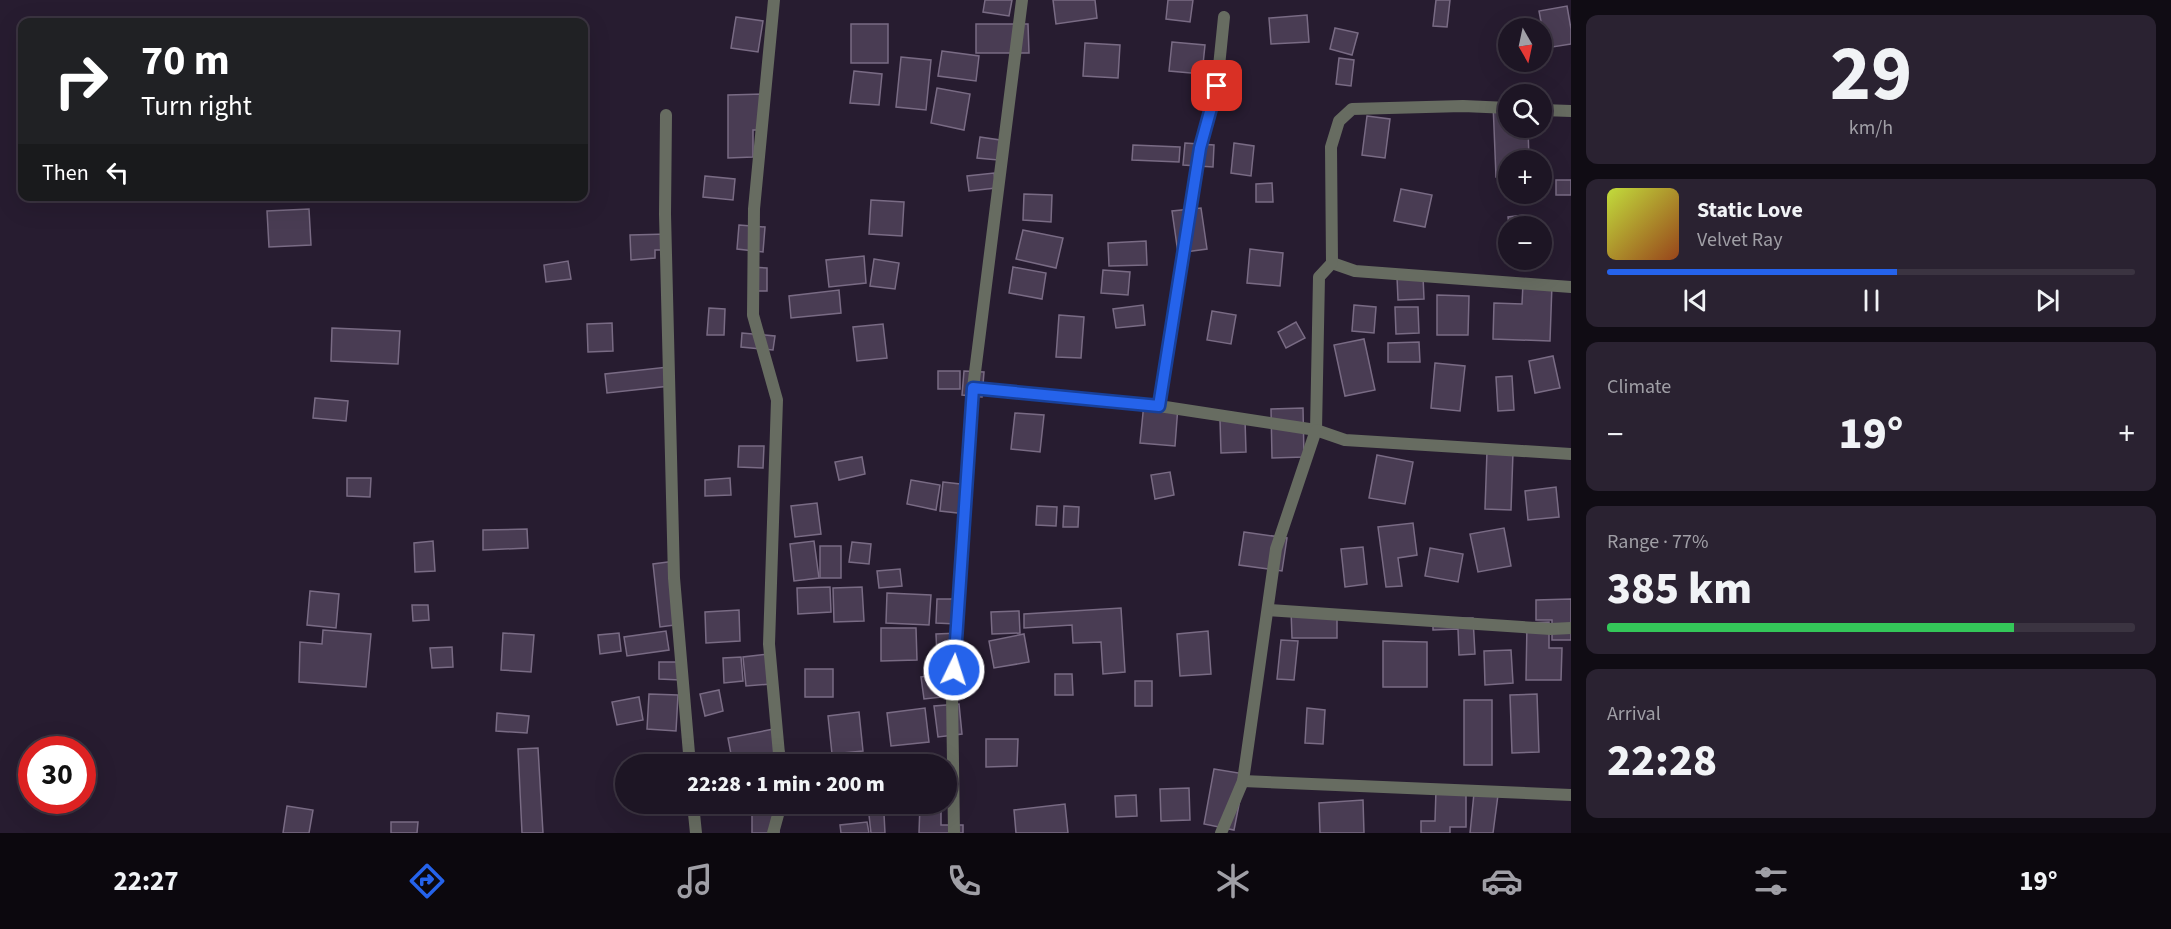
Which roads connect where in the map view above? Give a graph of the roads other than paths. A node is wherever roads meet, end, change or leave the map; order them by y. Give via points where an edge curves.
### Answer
1 (774, 0) edge
2 (1022, 0) edge
3 (1224, 16) dead end
4 (1498, 108) edge
5 (1552, 110) edge
6 (1571, 111) edge
7 (666, 115) dead end
8 (1332, 262) junction
9 (1571, 287) edge
10 (973, 388) junction
11 (1159, 406) junction
12 (1316, 430) junction
13 (1571, 454) edge
14 (1268, 610) junction
15 (1571, 628) edge
16 (689, 754) edge
17 (779, 754) edge
18 (1243, 781) junction
19 (1571, 795) edge
20 (694, 814) edge
21 (778, 814) edge
22 (696, 833) edge
23 (773, 833) edge
24 (954, 833) edge
25 (1221, 833) edge

1 - 17 street via 754,209 753,315 777,400 769,644
2 - 10 street
3 - 11 street via 1217,86 1200,148
4 - 8 street via 1352,109 1339,121 1331,147
5 - 6 street
7 - 16 street via 674,578
8 - 9 street via 1355,271
8 - 12 street via 1319,277
10 - 11 street
10 - 24 street via 952,694
11 - 12 street
12 - 13 street via 1345,440
12 - 14 street via 1276,549
14 - 15 street
14 - 18 street
18 - 19 street
18 - 25 street
20 - 22 street
21 - 23 street

